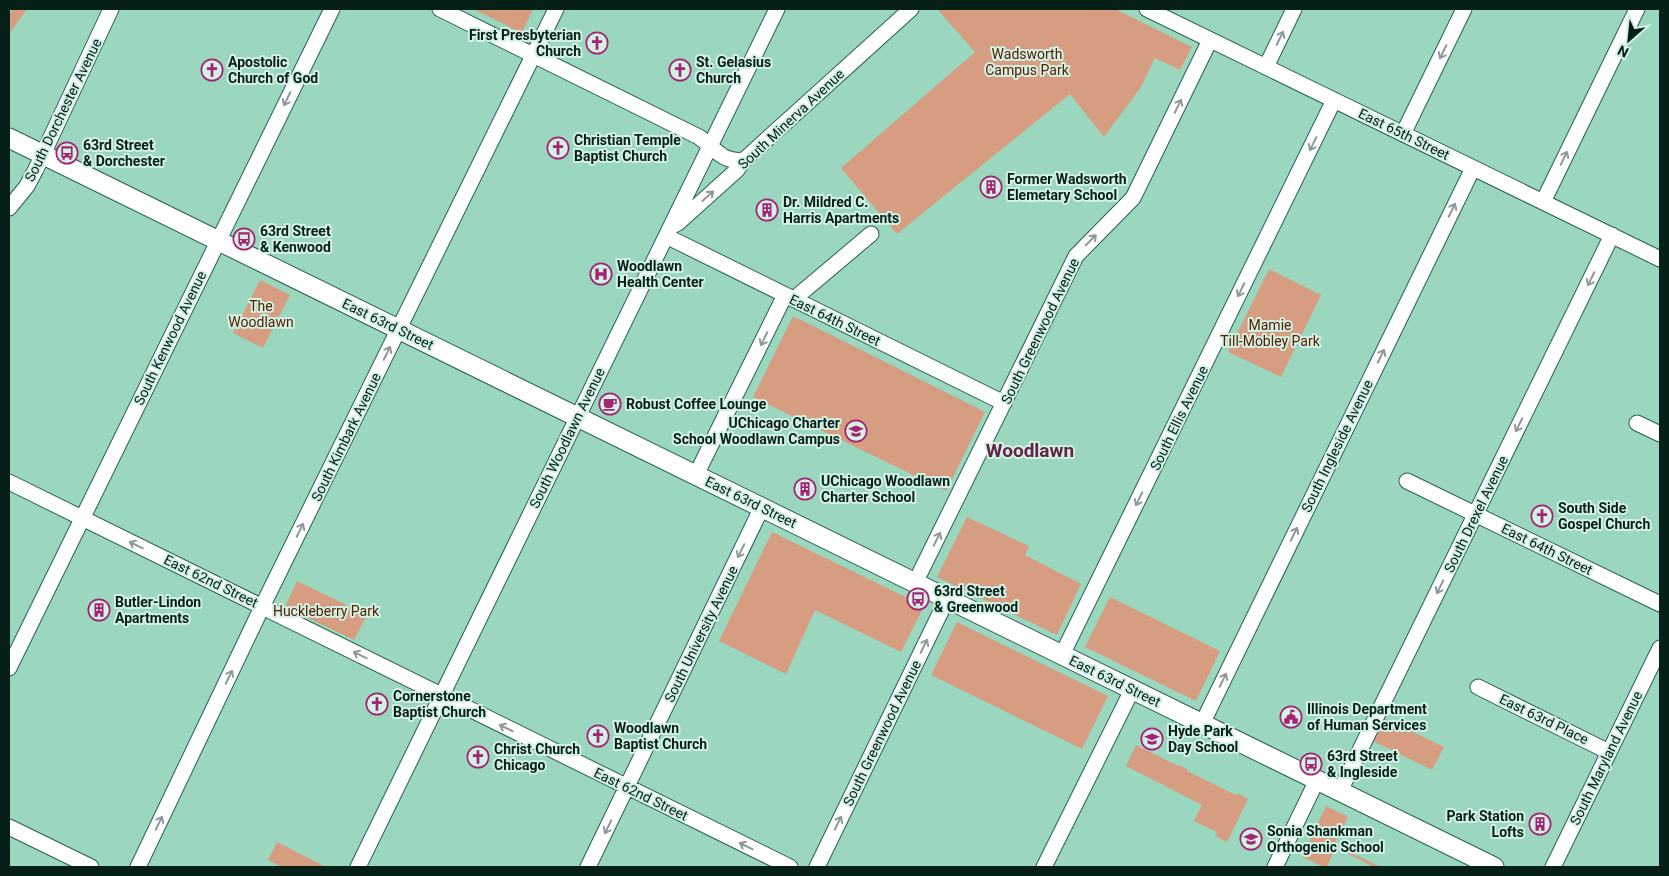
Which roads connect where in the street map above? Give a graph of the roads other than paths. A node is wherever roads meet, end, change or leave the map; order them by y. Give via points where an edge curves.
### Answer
1 (112, 9) edge
2 (332, 9) edge
3 (440, 9) edge
4 (556, 9) edge
5 (776, 9) edge
6 (911, 9) edge
7 (1147, 9) edge
8 (1294, 9) edge
9 (1464, 9) edge
10 (1637, 9) edge
11 (1210, 40) junction
12 (533, 54) junction
13 (1266, 67) junction
14 (1334, 100) junction
15 (1403, 134) junction
16 (9, 138) edge
17 (710, 145) junction
18 (43, 154) junction
19 (744, 160) junction
20 (1473, 168) junction
21 (1543, 202) junction
22 (9, 208) edge
23 (668, 231) junction
24 (871, 234) dead end
25 (1612, 235) junction
26 (217, 240) junction
27 (1660, 259) edge
28 (790, 297) junction
29 (399, 329) junction
30 (1004, 403) junction
31 (577, 417) junction
32 (1637, 423) dead end
33 (1660, 434) edge
34 (696, 475) junction
35 (1407, 480) dead end
36 (9, 482) edge
37 (762, 507) junction
38 (1476, 514) junction
39 (82, 518) junction
40 (915, 583) junction
41 (947, 599) junction
42 (1660, 604) edge
43 (262, 607) junction
44 (1660, 648) edge
45 (1062, 655) junction
46 (9, 668) edge
47 (1478, 687) dead end
48 (1132, 690) junction
49 (442, 696) junction
50 (1202, 724) junction
51 (1610, 752) junction
52 (1317, 780) junction
53 (628, 787) junction
54 (1340, 791) junction
55 (9, 827) edge
56 (92, 867) edge
57 (138, 867) edge
58 (358, 867) edge
59 (588, 867) edge
60 (790, 867) edge
61 (817, 867) edge
62 (1044, 867) edge
63 (1275, 867) edge
64 (1494, 867) edge
65 (1552, 867) edge

1 - 18 street, South Dorchester Avenue
2 -> 26 street, South Kenwood Avenue
3 - 12 street
4 - 12 street, South Kimbark Avenue
5 - 17 street, South Woodlawn Avenue
6 - 19 street, South Minerva Avenue
7 - 11 street, East 65th Street
13 -> 8 street
9 -> 15 street
21 -> 10 street
11 - 13 street, East 65th Street
30 -> 11 street, South Greenwood Avenue via 1076,256 1133,198
12 - 17 street via 699,136
12 - 29 street, South Kimbark Avenue
13 - 14 street, East 65th Street
14 - 15 street, East 65th Street
14 -> 45 street, South Ellis Avenue
15 - 20 street, East 65th Street
16 - 18 main road, East 63rd Street
17 - 19 street via 732,161
17 - 23 street, South Woodlawn Avenue
18 - 22 street, South Dorchester Avenue via 27,186
18 - 26 main road, East 63rd Street
23 -> 19 street, South Minerva Avenue via 737,170
20 - 21 street, East 65th Street
50 -> 20 street, South Ingleside Avenue
21 - 25 street, East 65th Street
23 - 28 street, East 64th Street
23 - 31 street, South Woodlawn Avenue
24 - 28 street
25 - 27 street, East 65th Street
25 -> 38 street, South Drexel Avenue
26 - 29 main road, East 63rd Street
26 - 39 street, South Kenwood Avenue
28 - 30 street, East 64th Street
28 -> 34 street
29 - 31 main road, East 63rd Street
43 -> 29 street, South Kimbark Avenue
40 -> 30 street, South Greenwood Avenue
31 - 34 main road, East 63rd Street
31 - 49 street, South Woodlawn Avenue
32 - 33 street
34 - 37 main road, East 63rd Street
35 - 38 street, East 64th Street
36 - 39 street, East 62nd Street
37 - 40 main road, East 63rd Street
37 -> 53 street, South University Avenue
38 - 42 street, East 64th Street
38 -> 54 street, South Drexel Avenue
43 -> 39 street, East 62nd Street
39 - 46 street, South Kenwood Avenue
40 - 41 main road, East 63rd Street
41 - 45 main road, East 63rd Street
61 -> 41 street, South Greenwood Avenue
49 -> 43 street, East 62nd Street
57 -> 43 street, South Kimbark Avenue
44 - 51 street, South Maryland Avenue
45 - 48 main road, East 63rd Street
47 - 51 street, East 63rd Place
48 - 50 main road, East 63rd Street
48 - 62 street
53 -> 49 street, East 62nd Street
49 - 58 street, South Woodlawn Avenue
50 - 52 main road, East 63rd Street
51 - 65 street, South Maryland Avenue
52 - 54 main road, East 63rd Street
52 - 63 street
53 -> 59 street, South University Avenue
60 -> 53 street, East 62nd Street
54 - 64 main road, East 63rd Street
55 - 56 street

